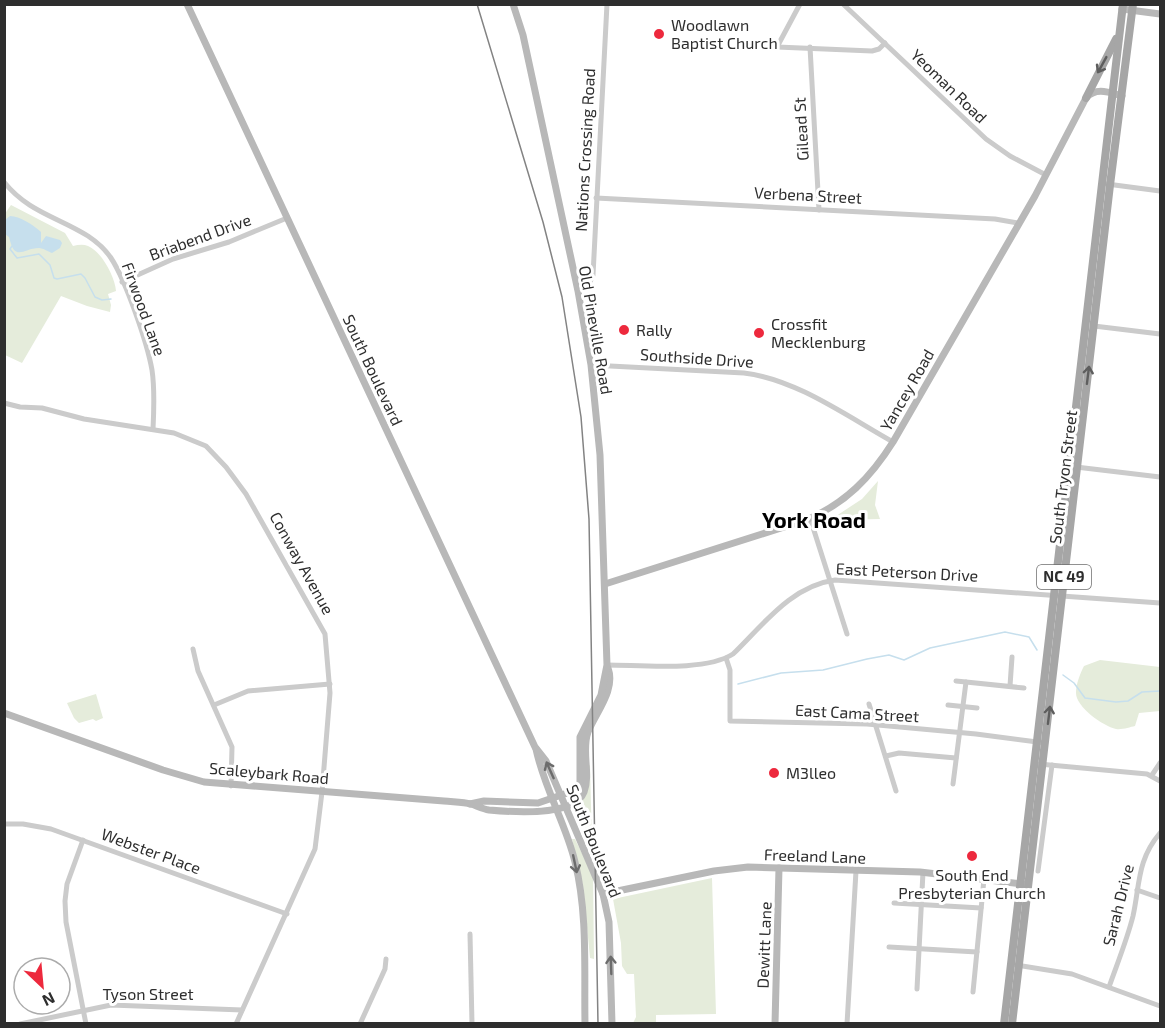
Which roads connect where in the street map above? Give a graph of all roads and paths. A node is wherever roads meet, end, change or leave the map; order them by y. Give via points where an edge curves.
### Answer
1 (187, 4) edge
2 (513, 4) edge
3 (607, 4) edge
4 (800, 4) edge
5 (843, 4) edge
6 (1123, 7) edge
7 (1133, 8) edge
8 (1161, 14) edge
9 (1119, 32) junction
10 (885, 43) junction
11 (810, 47) junction
12 (1118, 95) junction
13 (1086, 98) junction
14 (1046, 175) junction
15 (4, 182) edge
16 (1106, 184) junction
17 (1161, 191) edge
18 (596, 198) junction
19 (819, 210) junction
20 (287, 219) junction
21 (1018, 223) junction
22 (122, 282) junction
23 (578, 291) junction
24 (1094, 326) junction
25 (1161, 334) edge
26 (591, 365) junction
27 (4, 403) edge
28 (153, 429) junction
29 (893, 442) junction
30 (1073, 467) junction
31 (1161, 477) edge
32 (810, 518) junction
33 (831, 580) junction
34 (605, 584) junction
35 (1058, 596) junction
36 (1161, 603) edge
37 (847, 634) dead end
38 (193, 649) dead end
39 (1012, 657) dead end
40 (726, 658) junction
41 (607, 665) junction
42 (956, 681) dead end
43 (966, 682) junction
44 (330, 684) junction
45 (1010, 686) junction
46 (1024, 688) dead end
47 (869, 704) dead end
48 (214, 705) junction
49 (948, 705) dead end
50 (963, 707) junction
51 (977, 708) dead end
52 (4, 713) edge
53 (877, 725) junction
54 (960, 732) junction
55 (1041, 742) junction
56 (535, 747) junction
57 (886, 756) junction
58 (956, 758) junction
59 (1161, 763) edge
60 (1038, 764) junction
61 (1052, 765) junction
62 (1152, 775) junction
63 (1161, 781) edge
64 (953, 784) dead end
65 (231, 786) junction
66 (896, 791) dead end
67 (322, 792) junction
68 (562, 796) junction
69 (553, 799) junction
70 (470, 804) junction
71 (566, 807) junction
72 (557, 809) junction
73 (4, 824) edge
74 (1161, 833) edge
75 (82, 840) junction
76 (779, 868) junction
77 (856, 871) junction
78 (923, 872) junction
79 (1038, 872) dead end
80 (984, 879) junction
81 (1024, 884) junction
82 (1137, 890) junction
83 (603, 894) junction
84 (1161, 898) edge
85 (894, 903) dead end
86 (922, 904) junction
87 (981, 908) junction
88 (287, 914) junction
89 (470, 934) dead end
90 (889, 947) dead end
91 (920, 948) junction
92 (977, 952) junction
93 (386, 959) dead end
94 (1015, 965) junction
95 (1108, 987) junction
96 (917, 989) dead end
97 (973, 992) dead end
98 (1161, 1006) edge
99 (84, 1010) junction
100 (242, 1010) junction
101 (20, 1023) edge
102 (86, 1023) edge
103 (236, 1023) edge
104 (360, 1023) edge
105 (472, 1023) edge
106 (585, 1023) edge
107 (612, 1023) edge
108 (775, 1023) edge
109 (848, 1023) edge
110 (1004, 1023) edge
111 (1012, 1023) edge

1 - 20 street, South Boulevard
2 - 23 street, Old Pineville Road
3 - 18 street, Nations Crossing Road
4 - 11 street via 777,46
5 - 10 street, Yeoman Road
6 - 7 street
6 - 9 main road, South Tryon Street / NC 49
7 - 8 street
7 - 12 main road, South Tryon Street / NC 49
9 - 12 main road, South Tryon Street / NC 49
9 -> 13 main road
10 - 11 street via 872,51
10 - 14 street, Yeoman Road via 986,140
11 - 19 street, Gilead St
12 - 13 street via 1096,91
12 - 16 main road, South Tryon Street / NC 49
13 - 14 street, Yancey Road
14 - 21 street, Yancey Road
15 - 22 street, Firwood Lane via 30,206 98,243 112,259
16 - 17 street
16 - 24 main road, South Tryon Street / NC 49
16 - 30 main road, South Tryon Street / NC 49
18 - 19 street, Verbena Street
18 - 23 street, Nations Crossing Road via 592,279
19 - 21 street, Verbena Street
20 - 22 street, Briabend Drive via 173,259
20 - 56 street, South Boulevard
21 - 29 street, Yancey Road
22 - 28 street, Firwood Lane via 152,370
23 - 26 street, Old Pineville Road
24 - 25 street
30 -> 24 main road, South Tryon Street / NC 49
26 - 29 street, Southside Drive via 761,375 798,389
26 - 34 street, Old Pineville Road via 600,455
27 - 28 street, Conway Avenue
28 - 44 street, Conway Avenue via 186,436 206,446 246,494 322,626
29 - 32 street, Yancey Road via 861,485 835,506
30 - 31 street
30 - 35 main road, South Tryon Street / NC 49
32 - 33 street
32 - 34 street, Yancey Road
33 - 35 street, East Peterson Drive
33 - 37 street
33 - 40 street, East Peterson Drive via 790,599
34 - 41 street, Old Pineville Road
35 - 36 street, East Peterson Drive
35 - 55 main road, South Tryon Street / NC 49
38 - 48 street via 198,671
39 - 45 street
40 - 41 street via 704,664
40 - 53 street, East Cama Street via 730,670 730,721
41 - 68 street, Old Pineville Road via 601,695 580,738 579,787
41 - 71 street, Old Pineville Road via 608,687 586,741 586,788 583,796
42 - 43 street
43 - 45 street
43 - 50 street
44 - 48 street via 248,691
44 - 67 street, Conway Avenue
45 - 46 street
47 - 53 street
48 - 65 street via 232,747
49 - 50 street
50 - 51 street
50 - 54 street
52 - 65 street, Scaleybark Road via 187,778
53 - 54 street, East Cama Street
53 - 57 street
54 - 55 street, East Cama Street
54 - 58 street
55 - 60 main road, South Tryon Street / NC 49
68 -> 56 street, South Boulevard
56 - 69 street, South Boulevard
57 - 58 street via 899,753
57 - 66 street
58 - 64 street
59 - 62 street
60 - 61 street
60 - 81 main road, South Tryon Street / NC 49
61 - 62 street
61 - 79 street
62 - 63 street
65 - 67 street, Scaleybark Road
67 - 70 street, Scaleybark Road
67 - 88 street, Conway Avenue via 315,849
68 - 69 street, Scaleybark Road
68 - 71 street, South Boulevard
69 - 70 street, Scaleybark Road via 538,803
69 - 72 street, South Boulevard
70 - 72 street, Scaleybark Road via 487,810
71 - 72 street, Scaleybark Road
71 - 83 street, South Boulevard
72 -> 106 street, South Boulevard via 572,851 581,897
73 - 75 street, Webster Place via 37,826
74 - 82 street, Sarah Drive via 1146,852
75 - 88 street, Webster Place
75 - 99 street via 65,902
76 - 77 street, Freeland Lane
76 - 83 street, Freeland Lane via 727,868
76 - 108 street, Dewitt Lane
77 - 78 street, Freeland Lane
77 - 109 street
78 - 80 street, Freeland Lane
78 - 86 street
80 - 81 street, Freeland Lane
80 - 87 street
81 - 94 main road, South Tryon Street / NC 49
82 - 84 street
82 - 95 street, Sarah Drive
107 -> 83 street, South Boulevard via 609,933
85 - 86 street
86 - 87 street
86 - 91 street
87 - 92 street
88 - 100 street, Conway Avenue
89 - 105 street
90 - 91 street
91 - 92 street
91 - 96 street
92 - 97 street
93 - 104 street
94 - 95 street via 1072,974
94 - 110 main road, South Tryon Street / NC 49
94 - 111 main road, South Tryon Street / NC 49
95 - 98 street
99 - 100 street, Tyson Street via 126,1004
99 - 101 street, Tyson Street
99 - 102 street
100 - 103 street, Conway Avenue

